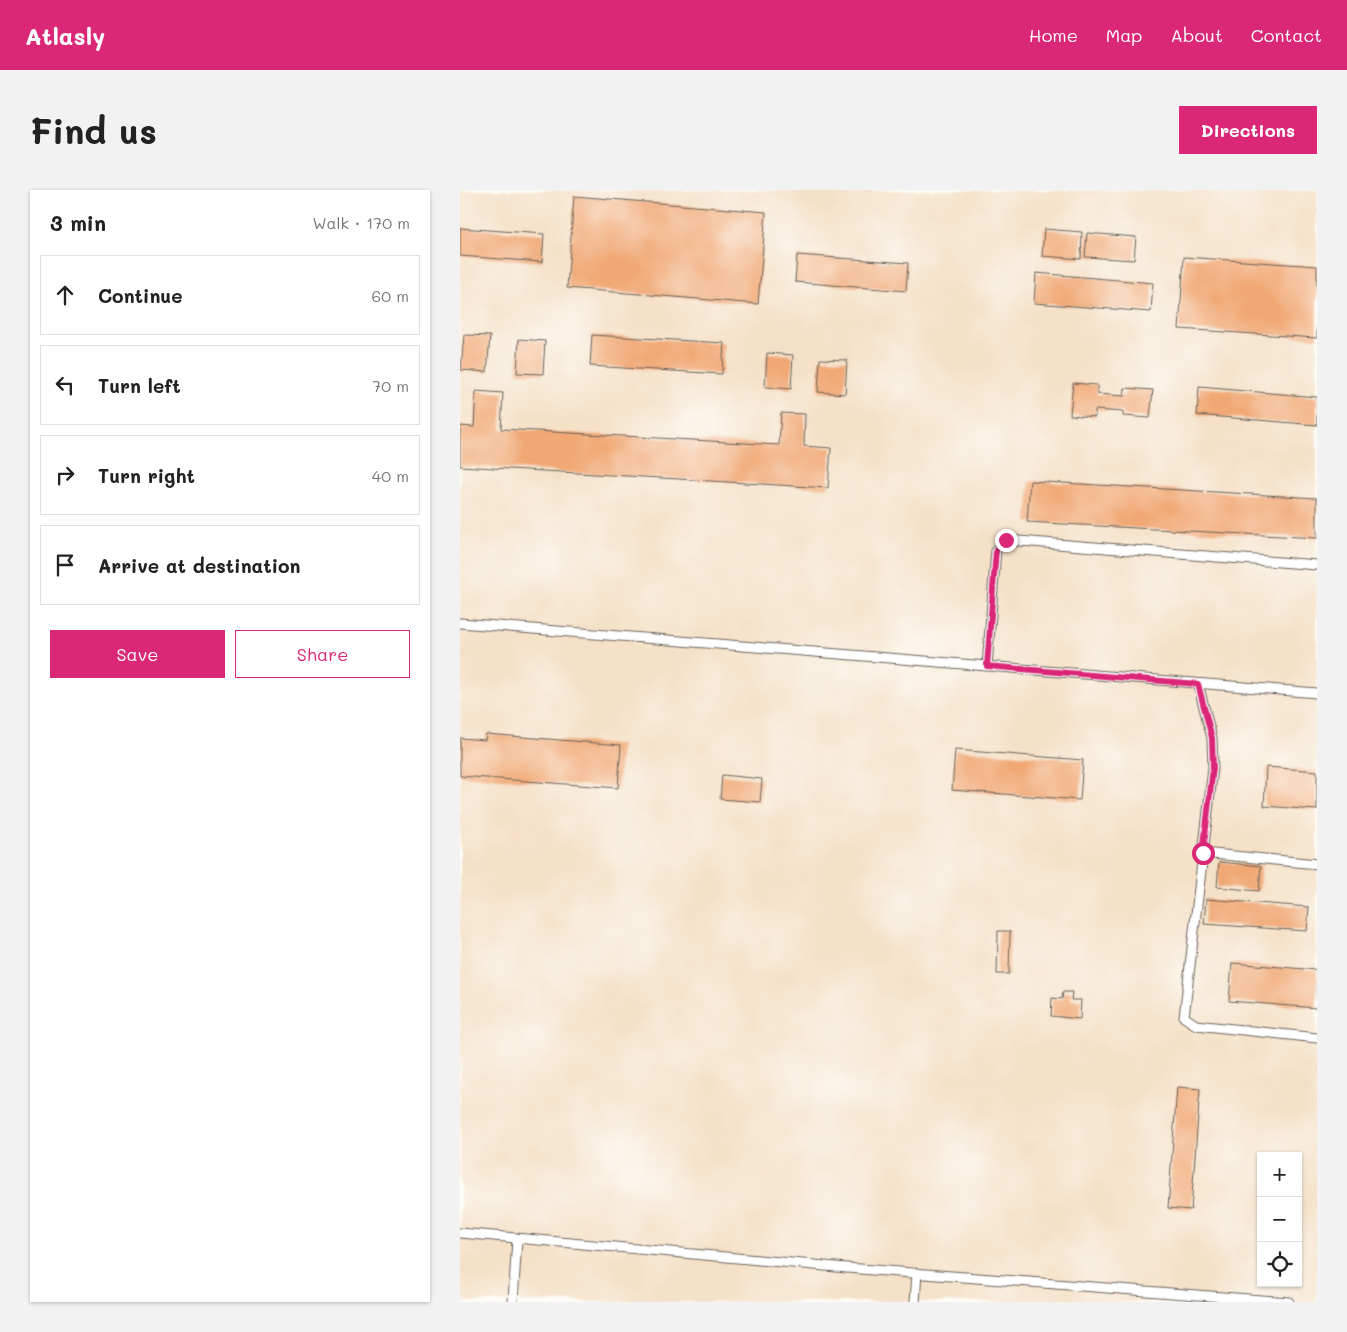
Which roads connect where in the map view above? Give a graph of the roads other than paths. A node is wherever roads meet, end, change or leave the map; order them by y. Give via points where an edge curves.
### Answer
1 (1317, 565) edge
2 (460, 623) edge
3 (987, 666) junction
4 (1198, 684) junction
5 (1317, 693) edge
6 (1203, 853) junction
7 (1317, 864) edge
8 (1317, 1038) edge
9 (460, 1233) edge
10 (517, 1239) junction
11 (917, 1273) junction
12 (513, 1302) edge
13 (915, 1302) edge
14 (1288, 1302) edge

1 - 3 lane via 1006,540 996,550
2 - 3 lane
3 - 4 lane
4 - 5 lane
4 - 6 lane via 1212,738 1213,768
6 - 7 lane
6 - 8 lane via 1184,1017 1196,1025
9 - 10 lane
10 - 11 lane
10 - 12 lane
11 - 13 lane
11 - 14 lane

